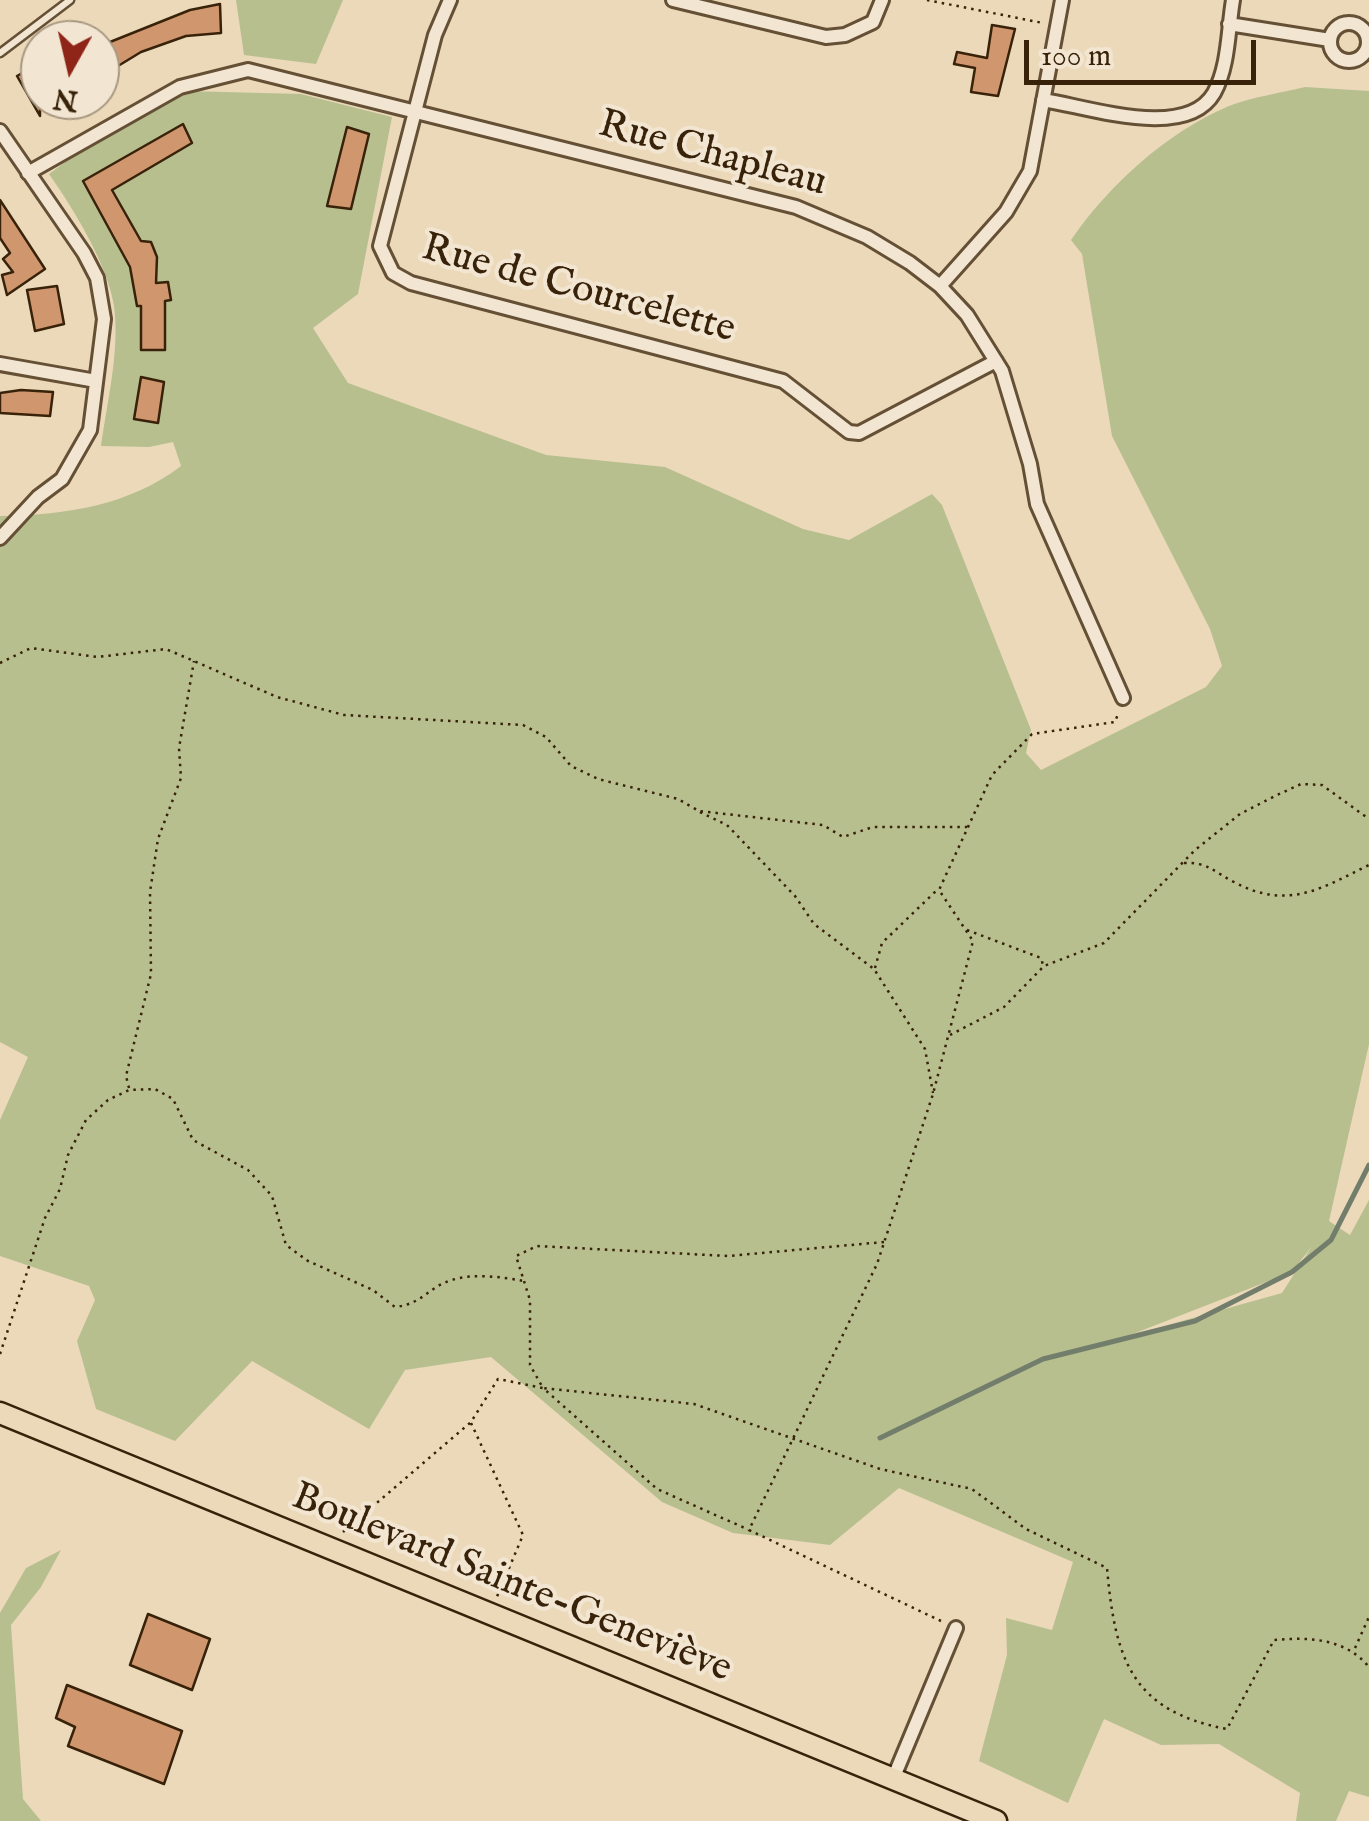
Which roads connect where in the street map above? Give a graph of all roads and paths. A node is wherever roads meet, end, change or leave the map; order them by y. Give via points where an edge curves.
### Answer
1 (70, 0) edge
2 (450, 0) edge
3 (673, 0) edge
4 (882, 0) edge
5 (927, 0) edge
6 (1062, 0) edge
7 (1233, 0) edge
8 (1229, 24) junction
9 (1057, 26) junction
10 (1330, 40) dead end
11 (0, 53) edge
12 (1044, 100) junction
13 (416, 114) junction
14 (0, 131) edge
15 (28, 174) junction
16 (940, 286) junction
17 (996, 361) junction
18 (0, 364) edge
19 (96, 381) junction
20 (0, 538) edge
21 (194, 660) junction
22 (0, 663) edge
23 (1123, 698) joint
24 (699, 811) junction
25 (1369, 819) edge
26 (968, 827) junction
27 (1183, 863) junction
28 (1369, 865) edge
29 (939, 890) junction
30 (966, 930) junction
31 (1044, 966) junction
32 (874, 969) junction
33 (949, 1036) junction
34 (129, 1090) junction
35 (934, 1094) junction
36 (884, 1242) junction
37 (526, 1281) junction
38 (0, 1354) edge
39 (543, 1388) junction
40 (0, 1413) edge
41 (470, 1422) junction
42 (792, 1441) junction
43 (749, 1530) junction
44 (326, 1547) junction
45 (490, 1614) junction
46 (1369, 1617) edge
47 (956, 1628) joint
48 (1354, 1649) junction
49 (1369, 1667) edge
50 (892, 1779) junction
51 (996, 1821) edge

1 - 11 lane
2 - 13 street, Rue de Courcelette
3 - 4 street via 826,37 873,22
5 - 9 path
6 - 9 street
7 - 8 street
8 - 10 street
8 - 12 street via 1213,95 1184,118
9 - 12 street
12 - 16 street via 1030,170 1017,197
13 - 15 street, Rue Chapleau via 248,70 222,74 180,87
13 - 16 street, Rue Chapleau via 796,207 867,237
13 - 17 street, Rue de Courcelette via 380,246 393,273 411,282 783,381 836,425 858,433
14 - 15 street
15 - 19 street via 97,278 104,319
16 - 17 street, Rue Chapleau
17 - 23 street, Rue Chapleau via 1037,504
18 - 19 street
19 - 20 street via 90,430 62,480
21 - 22 path via 166,649 97,657 31,648
21 - 24 path via 277,697 344,715 524,725 546,737 571,766
21 - 34 path via 180,778 158,839 150,892 151,974 126,1076
23 - 26 path via 1115,722 1032,734 992,775
24 - 26 path via 822,826 844,838 873,827
24 - 32 path via 728,825 814,924
25 - 27 path via 1322,785 1301,784 1240,814
26 - 29 path
27 - 28 path via 1205,862 1250,891 1272,894 1304,894
27 - 31 path via 1104,943
29 - 30 path
29 - 32 path via 882,943
30 - 31 path via 1020,947
30 - 33 path via 973,941
31 - 33 path via 1004,1007
32 - 35 path via 925,1048
33 - 35 path
34 - 37 path via 155,1089 173,1099 194,1140 248,1170 272,1196 286,1245 395,1307 416,1304 450,1280
34 - 38 path via 86,1120 68,1155
35 - 36 path
36 - 37 path via 728,1256 537,1246 516,1256
36 - 42 path
37 - 39 path via 530,1365
39 - 41 path via 498,1379
39 - 42 path via 694,1404
39 - 43 path via 657,1489
40 - 44 main road, Boulevard Sainte-Geneviève
41 - 44 path
41 - 45 path via 523,1535
42 - 43 path
42 - 48 path via 972,1488 1026,1529 1108,1568 1113,1630 1132,1676 1183,1721 1226,1729 1274,1640 1306,1638
43 - 47 path
44 - 45 main road, Boulevard Sainte-Geneviève
45 - 50 main road, Boulevard Sainte-Geneviève
46 - 48 path
47 - 50 street
48 - 49 path
50 - 51 main road, Boulevard Sainte-Geneviève

